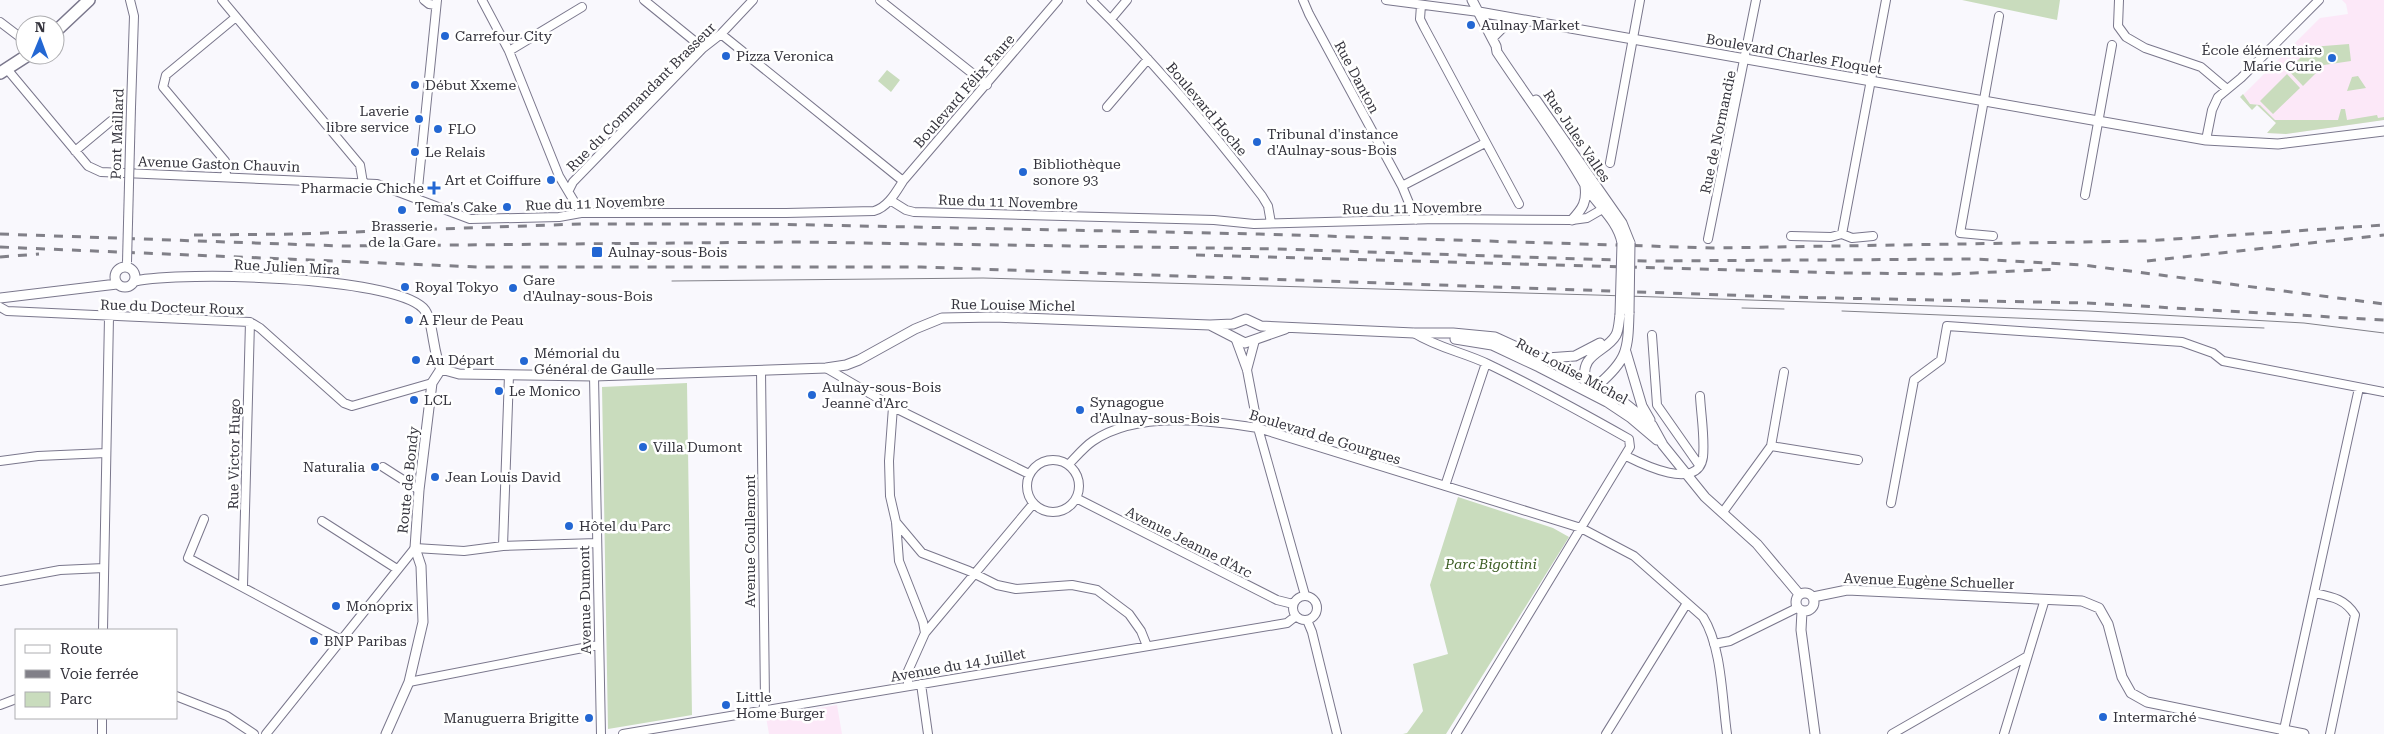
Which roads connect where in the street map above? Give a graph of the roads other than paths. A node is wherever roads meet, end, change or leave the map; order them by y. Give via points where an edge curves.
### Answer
1 (90, 0) edge
2 (222, 0) edge
3 (424, 0) edge
4 (482, 0) edge
5 (644, 0) edge
6 (753, 0) edge
7 (880, 0) edge
8 (1058, 0) edge
9 (1091, 0) edge
10 (1127, 0) edge
11 (1304, 0) edge
12 (1386, 0) edge
13 (1472, 0) edge
14 (1640, 0) edge
15 (1756, 0) edge
16 (1886, 0) edge
17 (2119, 0) edge
18 (2319, 0) edge
19 (129, 1) edge
20 (436, 3) edge
21 (1421, 5) junction
22 (582, 7) dead end
23 (1479, 12) junction
24 (1999, 16) dead end
25 (236, 17) junction
26 (1111, 19) junction
27 (1516, 19) junction
28 (0, 22) edge
29 (65, 23) edge
30 (15, 33) edge
31 (720, 34) junction
32 (1632, 38) junction
33 (1494, 42) junction
34 (2112, 45) dead end
35 (703, 48) junction
36 (509, 51) junction
37 (1148, 58) junction
38 (1745, 59) junction
39 (15, 64) edge
40 (4, 71) edge
41 (1870, 81) junction
42 (987, 84) junction
43 (2228, 89) junction
44 (1985, 100) junction
45 (1107, 107) dead end
46 (2098, 120) junction
47 (111, 121) dead end
48 (2384, 131) edge
49 (2202, 139) junction
50 (1485, 143) junction
51 (75, 152) junction
52 (1610, 163) dead end
53 (226, 177) junction
54 (903, 181) junction
55 (363, 183) junction
56 (1402, 186) junction
57 (1585, 186) junction
58 (569, 190) junction
59 (2085, 195) dead end
60 (415, 198) junction
61 (890, 200) junction
62 (1519, 204) dead end
63 (1606, 207) junction
64 (581, 213) junction
65 (1416, 220) junction
66 (1572, 220) junction
67 (1272, 223) junction
68 (1842, 234) junction
69 (1791, 236) dead end
70 (1873, 236) dead end
71 (1993, 236) dead end
72 (1708, 239) dead end
73 (126, 264) junction
74 (135, 281) junction
75 (117, 284) junction
76 (0, 298) edge
77 (0, 307) edge
78 (1624, 314) junction
79 (108, 317) junction
80 (250, 322) junction
81 (1233, 324) junction
82 (1210, 325) junction
83 (1261, 326) junction
84 (1293, 327) junction
85 (1618, 330) junction
86 (1417, 333) junction
87 (1652, 335) dead end
88 (1234, 338) junction
89 (1257, 339) junction
90 (1626, 352) junction
91 (1541, 358) junction
92 (1486, 363) junction
93 (826, 368) junction
94 (441, 369) junction
95 (1247, 370) junction
96 (761, 371) junction
97 (1784, 372) dead end
98 (510, 375) junction
99 (594, 376) junction
100 (1586, 382) junction
101 (432, 383) junction
102 (1573, 385) junction
103 (1598, 386) junction
104 (2360, 388) junction
105 (2384, 392) edge
106 (1592, 394) junction
107 (1700, 396) dead end
108 (894, 406) junction
109 (1652, 425) junction
110 (1258, 428) junction
111 (1663, 445) junction
112 (1770, 446) junction
113 (0, 452) edge
114 (106, 453) junction
115 (1626, 456) junction
116 (1858, 460) dead end
117 (1, 461) edge
118 (1068, 465) junction
119 (1699, 465) junction
120 (384, 467) dead end
121 (1030, 474) junction
122 (1687, 474) junction
123 (1444, 486) junction
124 (419, 490) junction
125 (1076, 498) junction
126 (1891, 503) dead end
127 (1033, 504) junction
128 (1722, 512) junction
129 (204, 518) dead end
130 (322, 521) dead end
131 (896, 522) junction
132 (1582, 528) junction
133 (596, 543) junction
134 (503, 546) junction
135 (415, 548) junction
136 (104, 568) junction
137 (397, 569) junction
138 (976, 574) junction
139 (0, 581) edge
140 (243, 586) junction
141 (2314, 593) junction
142 (1799, 594) junction
143 (1305, 595) junction
144 (1813, 596) junction
145 (2045, 599) junction
146 (1687, 602) junction
147 (1293, 604) junction
148 (1800, 609) junction
149 (1296, 616) junction
150 (1306, 620) junction
151 (103, 629) edge
152 (925, 633) junction
153 (341, 640) junction
154 (1714, 644) junction
155 (598, 645) junction
156 (1147, 646) junction
157 (2026, 657) junction
158 (409, 682) junction
159 (921, 684) junction
160 (908, 686) junction
161 (178, 697) edge
162 (15, 699) edge
163 (0, 705) edge
164 (763, 711) junction
165 (102, 719) edge
166 (2284, 732) edge
167 (102, 734) edge
168 (254, 734) edge
169 (266, 734) edge
170 (386, 734) edge
171 (601, 734) edge
172 (623, 734) edge
173 (928, 734) edge
174 (1337, 734) edge
175 (1456, 734) edge
176 (1606, 734) edge
177 (1727, 734) edge
178 (1815, 734) edge
179 (1892, 734) edge
180 (2004, 734) edge
181 (2304, 734) edge
182 (2330, 734) edge

1 - 29 main road
2 - 25 street
3 - 20 street via 429,4
4 - 36 street
5 - 35 street
6 - 31 street, Rue du Commandant Brasseur
7 - 42 street
8 - 42 street, Boulevard Félix Faure
9 - 26 street, Boulevard Hoche
10 - 26 street
11 - 56 street, Rue Danton
12 - 21 street, Boulevard Charles Floquet
13 - 23 street, Rue Jules Valles
14 - 32 street
15 - 38 street, Rue de Normandie
16 - 41 street
17 - 43 street via 2118,26 2126,38 2201,67
18 - 43 street
19 - 73 street, Pont Maillard, bridge via 134,16
20 - 60 street
21 - 23 street, Boulevard Charles Floquet
21 - 50 street via 1420,18
22 - 36 street
23 - 27 street, Boulevard Charles Floquet
23 - 33 street, Rue Jules Valles
24 - 44 street
25 - 53 street via 166,75 164,87 225,161
25 - 55 street via 360,165
26 - 37 street, Boulevard Hoche
27 - 32 street, Boulevard Charles Floquet
27 - 33 street via 1507,23
28 - 30 street
31 - 35 street, Rue du Commandant Brasseur
31 - 54 street
32 - 38 street, Boulevard Charles Floquet
32 - 52 street
33 - 57 street, Rue Jules Valles via 1496,52
33 - 63 street, Rue Jules Valles
34 - 46 street
35 - 58 street, Rue du Commandant Brasseur
36 - 58 street via 559,176
37 - 45 street
37 - 67 street, Boulevard Hoche via 1202,119 1262,196
38 - 41 street, Boulevard Charles Floquet
38 - 72 street, Rue de Normandie
39 - 40 main road
40 - 51 street, Avenue Gaston Chauvin
41 - 44 street, Boulevard Charles Floquet
41 - 68 street
42 - 54 street, Boulevard Félix Faure
43 - 49 street via 2213,105
44 - 46 street, Boulevard Charles Floquet
44 - 71 street via 1960,233
46 - 49 street, Boulevard Charles Floquet
46 - 59 street
47 - 51 street
48 - 49 street, Boulevard Charles Floquet via 2278,144
50 - 56 street
50 - 62 street
51 - 53 street, Avenue Gaston Chauvin via 91,168 101,172
53 - 55 street, Avenue Gaston Chauvin
54 - 61 street, Boulevard Félix Faure
55 - 60 street, Avenue Gaston Chauvin via 383,185
56 - 65 street, Rue Danton
57 - 63 street, Rue Jules Valles
57 - 66 street via 1587,200
58 - 64 street
60 - 64 street, Rue du 11 Novembre via 470,219 559,217
61 - 64 street, Rue du 11 Novembre via 874,211
61 - 67 street, Rue du 11 Novembre via 914,212
63 - 66 street, Rue du 11 Novembre via 1587,218
63 - 78 street, Rue Jules Valles, bridge via 1625,229
65 - 66 street, Rue du 11 Novembre
65 - 67 street, Rue du 11 Novembre
68 - 69 street via 1831,237
68 - 70 street via 1852,238
73 - 74 street via 134,272
73 - 75 street, Pont Maillard via 116,272
74 - 75 street via 127,287
74 - 94 street, Rue Julien Mira via 198,277 293,278 336,283 410,300 424,308 429,316 435,358
75 - 76 street
77 - 79 street, Rue du Docteur Roux via 7,311
78 - 85 street
78 - 90 street
79 - 80 street, Rue du Docteur Roux
79 - 114 street
80 - 101 street, Rue du Docteur Roux via 344,403 352,406
80 - 140 street, Rue Victor Hugo
81 - 82 street, Rue Louise Michel
81 - 83 street, Rue Louise Michel via 1246,320
81 - 88 street via 1230,330
82 - 88 street, Rue Louise Michel
82 - 93 street, Rue Louise Michel via 942,318 854,362
83 - 84 street, Rue Louise Michel
83 - 89 street
84 - 86 street, Rue Louise Michel
84 - 89 street, Rue Louise Michel
85 - 91 street via 1575,356
85 - 100 street via 1615,337 1587,362
86 - 91 street, Rue Louise Michel via 1494,337
86 - 92 street, Rue Louise Michel via 1434,345
86 - 102 street, Rue Louise Michel via 1492,345
87 - 119 street via 1657,405
88 - 89 street, Rue Louise Michel via 1247,343
88 - 95 street
89 - 95 street
90 - 103 street via 1616,370
90 - 109 street via 1642,406
91 - 100 street, Rue Louise Michel
92 - 115 street, Rue Louise Michel via 1629,439
92 - 123 street
93 - 96 street, Rue Louise Michel
93 - 108 street
94 - 98 street, Rue Louise Michel via 459,374
94 - 101 street, Route de Bondy
95 - 110 street
96 - 99 street, Rue Louise Michel
96 - 164 street, Avenue Coullemont
97 - 112 street
98 - 99 street, Rue Louise Michel
98 - 134 street
99 - 133 street, Avenue Dumont
100 - 102 street
100 - 103 street
100 - 106 street
101 - 124 street, Route de Bondy
102 - 106 street, Rue Louise Michel
103 - 109 street, Rue Louise Michel
104 - 105 street
104 - 126 street via 2223,361 2213,353 2182,342 1947,326 1941,360 1914,380
104 - 141 street
106 - 111 street, Rue Louise Michel via 1631,418
107 - 119 street via 1702,459
108 - 121 street
108 - 131 street via 889,461 890,496
109 - 111 street, Rue Louise Michel
110 - 118 street, Boulevard de Gourgues via 1231,423 1141,422 1118,428 1092,441
110 - 123 street, Boulevard de Gourgues
110 - 143 street
111 - 122 street
112 - 116 street
112 - 128 street
113 - 117 street
114 - 117 street
114 - 136 street
115 - 122 street via 1653,469
115 - 132 street
118 - 121 street via 1060,461 1043,462
118 - 125 street via 1079,484
119 - 122 street
120 - 124 street
121 - 127 street via 1026,490
122 - 128 street
123 - 132 street, Boulevard de Gourgues
124 - 135 street, Route de Bondy
125 - 127 street via 1071,505 1056,512 1048,512
125 - 147 street, Avenue Jeanne d'Arc via 1277,600
127 - 138 street
128 - 142 street via 1758,544
129 - 140 street via 188,558
130 - 137 street
131 - 138 street via 922,554
131 - 152 street via 899,561
132 - 146 street, Boulevard de Gourgues via 1634,556
132 - 175 street
133 - 134 street
133 - 155 street, Avenue Dumont
134 - 135 street via 464,551
135 - 137 street
135 - 158 street, Route de Bondy via 421,566 423,622
136 - 139 street via 60,570
136 - 151 street
137 - 153 street
138 - 152 street
138 - 156 street via 1016,589 1072,585 1097,590 1129,614
140 - 153 street
141 - 166 street
141 - 182 street via 2336,597 2348,604 2355,615
142 - 144 street via 1805,592
142 - 148 street via 1795,602
143 - 147 street
143 - 150 street via 1312,598 1317,609 1314,616
144 - 145 street, Avenue Eugène Schueller via 1847,590
144 - 148 street via 1812,608 1808,611
145 - 157 street
145 - 166 street, Avenue Eugène Schueller via 2082,601 2099,608 2108,624 2122,677 2131,693 2147,702
146 - 154 street, Boulevard de Gourgues via 1709,627
146 - 176 street
147 - 149 street
148 - 154 street via 1730,641
148 - 178 street
149 - 150 street
149 - 156 street, Avenue du 14 Juillet via 1287,623
150 - 174 street via 1312,632
152 - 160 street via 908,671
153 - 169 street
154 - 177 street, Boulevard de Gourgues
155 - 158 street
155 - 171 street, Avenue Dumont
156 - 159 street, Avenue du 14 Juillet
157 - 179 street
157 - 180 street
158 - 170 street, Route de Bondy
159 - 160 street, Avenue du 14 Juillet
159 - 173 street
160 - 164 street, Avenue du 14 Juillet
161 - 168 street via 227,716
162 - 163 street
164 - 172 street, Avenue du 14 Juillet
165 - 167 street
166 - 181 street, Avenue Eugène Schueller

